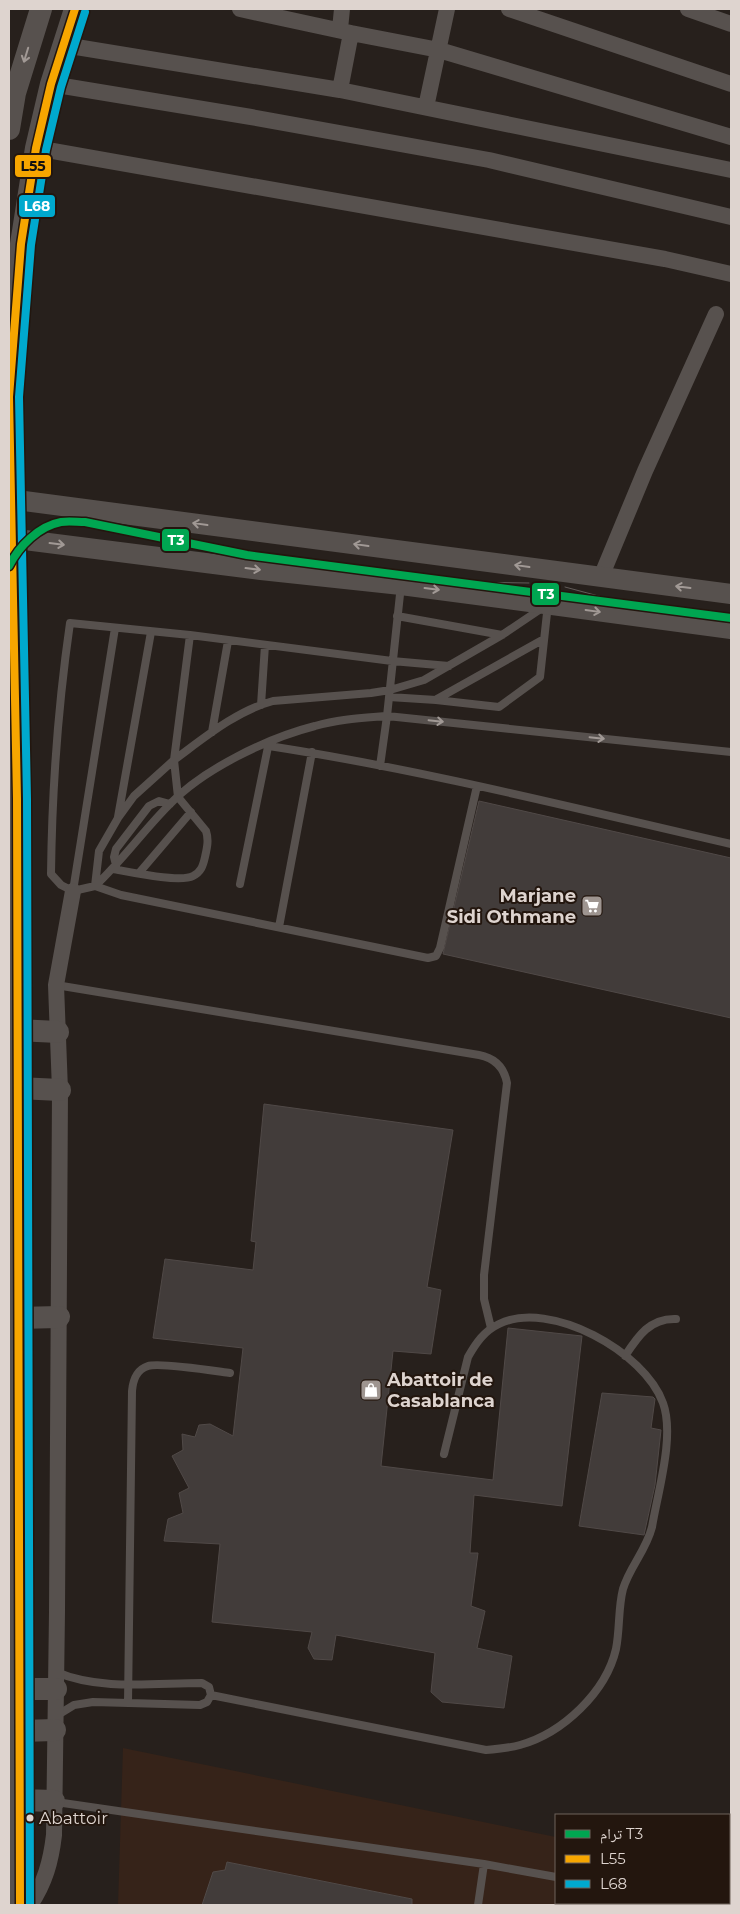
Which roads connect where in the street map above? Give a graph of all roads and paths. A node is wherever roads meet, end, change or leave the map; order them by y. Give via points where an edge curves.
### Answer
1 (40, 9) edge
2 (75, 9) edge
3 (240, 9) edge
4 (342, 9) edge
5 (447, 9) edge
6 (509, 9) edge
7 (688, 9) edge
8 (731, 24) edge
9 (345, 31) junction
10 (64, 45) junction
11 (439, 50) junction
12 (51, 84) junction
13 (731, 84) edge
14 (340, 90) junction
15 (12, 92) edge
16 (426, 107) junction
17 (9, 129) edge
18 (731, 137) edge
19 (36, 148) junction
20 (731, 170) edge
21 (731, 217) edge
22 (731, 274) edge
23 (716, 314) dead end
24 (10, 499) edge
25 (10, 538) edge
26 (601, 577) junction
27 (401, 585) junction
28 (731, 594) edge
29 (548, 604) junction
30 (397, 616) junction
31 (115, 628) junction
32 (731, 629) edge
33 (151, 632) junction
34 (190, 635) junction
35 (502, 635) junction
36 (544, 639) junction
37 (228, 641) junction
38 (265, 645) junction
39 (392, 661) junction
40 (449, 666) junction
41 (390, 694) junction
42 (436, 700) junction
43 (261, 705) junction
44 (387, 716) junction
45 (212, 732) junction
46 (269, 744) junction
47 (312, 752) junction
48 (731, 752) edge
49 (174, 760) junction
50 (380, 766) junction
51 (477, 786) junction
52 (178, 797) junction
53 (170, 804) junction
54 (191, 812) junction
55 (118, 818) junction
56 (731, 844) edge
57 (115, 867) junction
58 (139, 873) junction
59 (240, 884) dead end
60 (95, 886) junction
61 (73, 891) junction
62 (279, 927) junction
63 (56, 985) junction
64 (17, 1030) junction
65 (58, 1032) junction
66 (18, 1088) junction
67 (60, 1090) junction
68 (59, 1317) junction
69 (18, 1318) junction
70 (676, 1319) dead end
71 (491, 1328) junction
72 (625, 1356) junction
73 (230, 1373) dead end
74 (444, 1454) dead end
75 (56, 1681) junction
76 (128, 1684) junction
77 (21, 1689) junction
78 (210, 1695) junction
79 (128, 1703) junction
80 (55, 1723) junction
81 (21, 1731) junction
82 (20, 1800) junction
83 (54, 1801) junction
84 (484, 1864) junction
85 (555, 1877) edge
86 (20, 1905) edge
87 (30, 1905) edge
88 (478, 1905) edge

1 -> 15 main road
2 - 10 main road
3 - 9 street
4 - 9 street
5 - 11 street
6 - 13 street
7 - 8 street
9 - 11 street
9 - 14 street
10 - 12 main road
10 - 14 street
11 - 16 street
11 - 18 street
12 - 19 main road
12 - 21 street via 489,160
14 - 16 street
15 - 17 main road
16 - 20 street
19 - 22 street via 665,259
19 - 24 main road via 21,244 9,397
23 - 26 street
24 - 25 main road
26 -> 24 street
25 -> 27 street
25 - 64 main road via 17,799
28 -> 26 street
27 -> 29 street
27 - 30 lane
29 -> 32 street
29 - 35 lane
29 - 36 lane
30 - 35 lane
30 - 39 lane
31 - 33 lane
31 - 61 lane
31 - 61 lane via 70,623 62,679 51,874 61,885
33 - 34 lane
33 - 55 lane
34 - 37 lane
34 - 49 lane
35 - 40 lane
36 - 42 lane
36 - 42 lane via 540,678 499,707
37 - 38 lane
37 - 45 lane
38 - 39 lane
38 - 43 lane
39 - 40 lane
39 - 41 lane
40 - 41 lane
41 - 42 lane
41 - 43 lane via 273,701
41 - 44 lane
43 - 45 lane
44 - 46 lane via 317,725
44 -> 48 lane
44 - 50 lane
45 - 49 lane
46 - 47 lane
46 - 52 lane via 213,770
46 - 59 lane
47 - 50 lane
47 - 62 lane
49 - 52 lane
49 - 55 lane via 134,796
50 - 51 lane
51 - 56 lane
51 - 62 lane via 436,956 428,958
52 - 53 lane
52 - 54 lane
53 - 57 lane
53 - 57 lane via 159,801 149,806 116,849
54 - 58 lane
54 - 58 lane via 208,836 198,874 187,879
55 - 60 lane via 99,851
57 - 58 lane
57 - 60 lane
60 - 61 lane
60 - 62 lane via 122,895
61 - 63 street
63 - 65 street
63 - 71 lane via 494,1059 504,1070 507,1083 484,1276 484,1300
64 - 65 main road
64 - 66 main road
65 - 67 street
66 - 67 main road
66 - 69 main road
67 - 68 street
68 - 69 main road
68 - 75 street
69 - 77 main road
70 - 72 lane via 662,1320 649,1326
71 - 72 lane via 520,1318 558,1322 594,1335
71 - 74 lane via 474,1345 468,1357
72 - 78 lane via 644,1371 658,1391 666,1412 668,1435 648,1542 625,1583 616,1648 608,1672 591,1699 561,1724 520,1745 486,1750
73 - 76 lane via 153,1365 141,1370 134,1379
75 - 76 lane
75 - 77 main road
75 - 80 street
76 - 78 lane via 202,1683 209,1687
76 - 79 lane
77 - 81 main road
78 - 79 lane via 207,1702 200,1705
79 - 80 lane via 85,1702 69,1707
80 - 81 main road
80 - 83 street
81 - 82 main road
82 - 83 main road
82 - 86 main road
83 - 84 lane
83 - 87 street via 50,1862 41,1888
84 - 85 lane
84 - 88 lane

